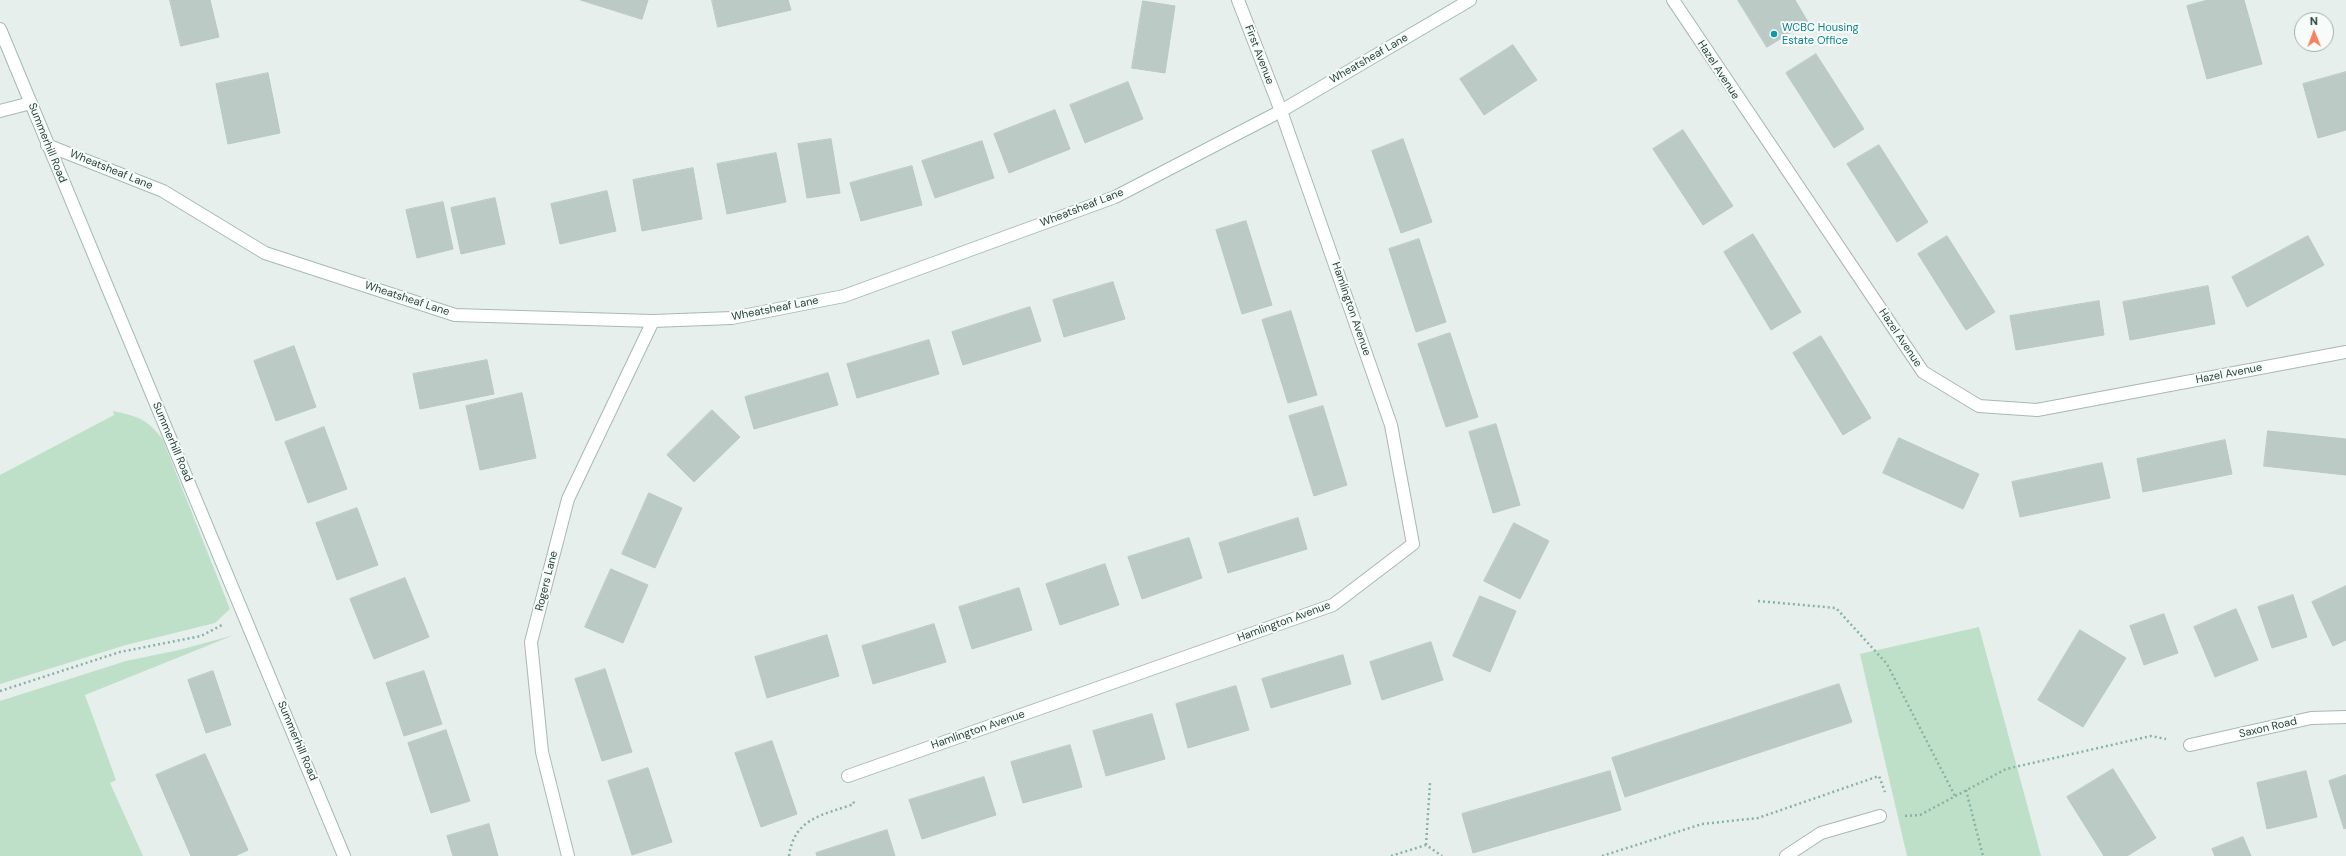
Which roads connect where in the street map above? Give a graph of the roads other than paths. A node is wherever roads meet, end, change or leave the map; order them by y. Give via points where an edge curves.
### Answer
1 (1238, 0) edge
2 (1470, 0) edge
3 (1673, 0) edge
4 (0, 28) edge
5 (31, 103) junction
6 (1280, 110) junction
7 (0, 111) edge
8 (47, 145) junction
9 (653, 322) junction
10 (2346, 352) edge
11 (2346, 717) edge
12 (2190, 745) road end
13 (848, 776) road end
14 (1880, 816) road end
15 (344, 856) edge
16 (568, 856) edge
17 (1786, 856) edge

1 - 6 street, First Avenue
2 - 6 street, Wheatsheaf Lane
3 - 10 street, Hazel Avenue via 1923,372 1979,406 2037,410
4 - 5 street, Summerhill Road
5 - 7 street
5 - 8 street, Summerhill Road
6 - 9 street, Wheatsheaf Lane via 1115,197 844,296 732,318
6 - 13 street, Hamlington Avenue via 1391,425 1413,544 1332,605
8 - 9 street, Wheatsheaf Lane via 163,191 265,253 455,315
8 - 15 street, Summerhill Road
9 - 16 street, Rogers Lane via 568,499 531,642 542,752
11 - 12 street, Saxon Road via 2311,718
14 - 17 street via 1821,832

